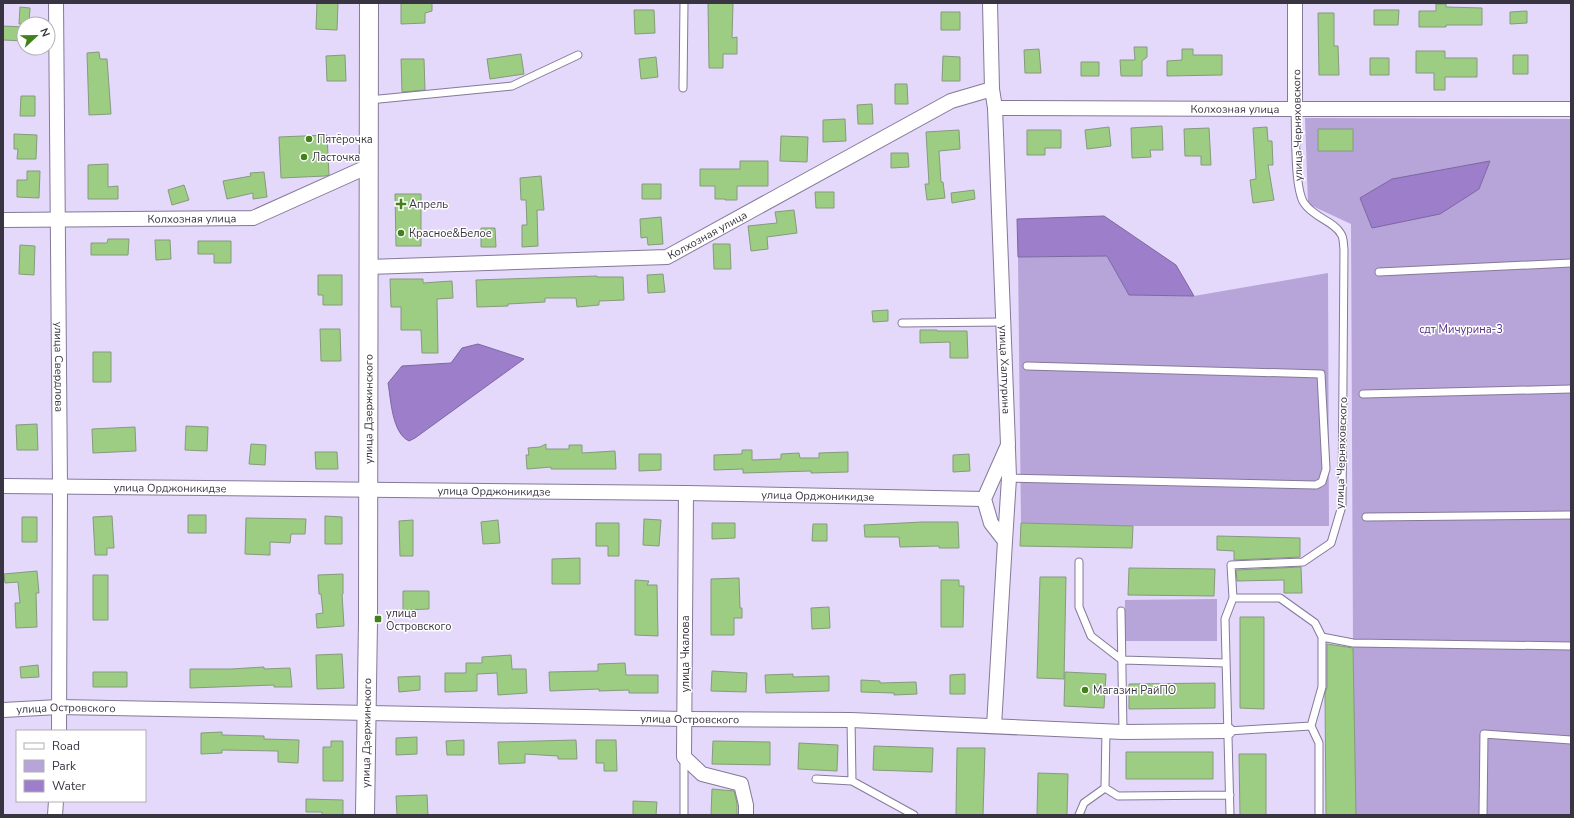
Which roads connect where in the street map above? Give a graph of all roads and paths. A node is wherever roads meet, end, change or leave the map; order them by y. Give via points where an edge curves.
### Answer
1 (56, 3) edge
2 (369, 3) edge
3 (684, 3) edge
4 (990, 3) edge
5 (1295, 3) edge
6 (578, 55) dead end
7 (684, 88) dead end
8 (992, 89) junction
9 (369, 100) junction
10 (995, 108) junction
11 (1571, 109) edge
12 (1296, 110) junction
13 (369, 166) junction
14 (3, 220) edge
15 (58, 220) junction
16 (1571, 263) edge
17 (368, 267) junction
18 (1379, 272) dead end
19 (1003, 322) junction
20 (902, 324) dead end
21 (1027, 366) dead end
22 (1571, 389) edge
23 (1362, 394) dead end
24 (1008, 445) junction
25 (1009, 478) junction
26 (3, 486) edge
27 (60, 487) junction
28 (369, 489) junction
29 (686, 493) junction
30 (984, 499) junction
31 (1571, 515) edge
32 (1366, 517) dead end
33 (1005, 541) junction
34 (1080, 562) dead end
35 (1233, 598) junction
36 (1122, 611) dead end
37 (1322, 637) junction
38 (1571, 646) edge
39 (1122, 660) junction
40 (1226, 663) junction
41 (59, 707) junction
42 (3, 710) edge
43 (366, 714) junction
44 (684, 719) junction
45 (851, 720) junction
46 (994, 726) junction
47 (1311, 726) junction
48 (58, 730) edge
49 (1106, 730) junction
50 (1228, 730) junction
51 (1123, 732) junction
52 (1571, 740) edge
53 (684, 757) junction
54 (816, 779) dead end
55 (852, 781) junction
56 (1106, 788) junction
57 (1230, 795) junction
58 (56, 802) edge
59 (55, 815) edge
60 (365, 815) edge
61 (684, 815) edge
62 (746, 815) edge
63 (914, 815) edge
64 (1079, 815) edge
65 (1230, 815) edge
66 (1319, 815) edge
67 (1483, 815) edge

1 - 15 street, улица Свердлова
2 - 9 street, улица Дзержинского
3 - 7 lane
4 - 8 street, улица Халтурина
5 - 12 street, улица Черняховского
6 - 9 lane via 512,86
8 - 10 street, улица Халтурина
8 - 17 street, Колхозная улица via 951,101 667,257
9 - 13 street, улица Дзержинского
10 - 12 street, Колхозная улица
10 - 19 street, улица Халтурина
11 - 12 street, Колхозная улица
12 - 35 lane, улица Черняховского via 1298,186 1304,202 1313,214 1336,227 1342,235 1344,249 1342,506 1331,543 1302,562 1231,565
13 - 15 street, Колхозная улица via 253,218
13 - 17 street, улица Дзержинского
14 - 15 street, Колхозная улица
15 - 27 street, улица Свердлова
16 - 18 lane
17 - 28 street, улица Дзержинского
19 - 20 lane
19 - 24 street, улица Халтурина
21 - 25 lane via 1321,374 1326,469 1322,482 1316,485
22 - 23 lane
24 - 25 street
24 - 30 street, улица Халтурина
25 - 33 street
26 - 27 street, улица Орджоникидзе
27 - 28 street, улица Орджоникидзе
27 - 41 street, улица Свердлова
28 - 29 street, улица Орджоникидзе
28 - 43 street, улица Дзержинского
29 - 30 street, улица Орджоникидзе
29 - 44 street, улица Чкалова
30 - 33 street via 991,523
31 - 32 lane
33 - 46 street
34 - 39 lane via 1079,607 1091,636
35 - 37 lane via 1280,598 1315,623
35 - 40 lane via 1224,619
36 - 39 lane
37 - 38 lane via 1353,643
37 - 47 lane via 1322,687
39 - 40 lane
39 - 51 lane
40 - 50 lane
41 - 42 street, улица Островского
41 - 43 street, улица Островского
41 - 48 street, улица Свердлова
43 - 44 street, улица Островского
43 - 60 street, улица Дзержинского
44 - 45 street, улица Островского
44 - 53 street, улица Чкалова
45 - 46 street, улица Островского
45 - 55 lane
46 - 49 street, улица Островского
47 - 50 lane
47 - 66 lane via 1319,743
49 - 51 street, улица Островского
49 - 56 lane
50 - 51 street, улица Островского
50 - 57 lane
52 - 67 lane via 1484,734
53 - 61 lane, улица Чкалова
53 - 62 street via 702,774 740,784
54 - 55 lane
55 - 63 lane
56 - 57 lane via 1118,796
56 - 64 lane via 1084,803
57 - 65 lane
58 - 59 street

